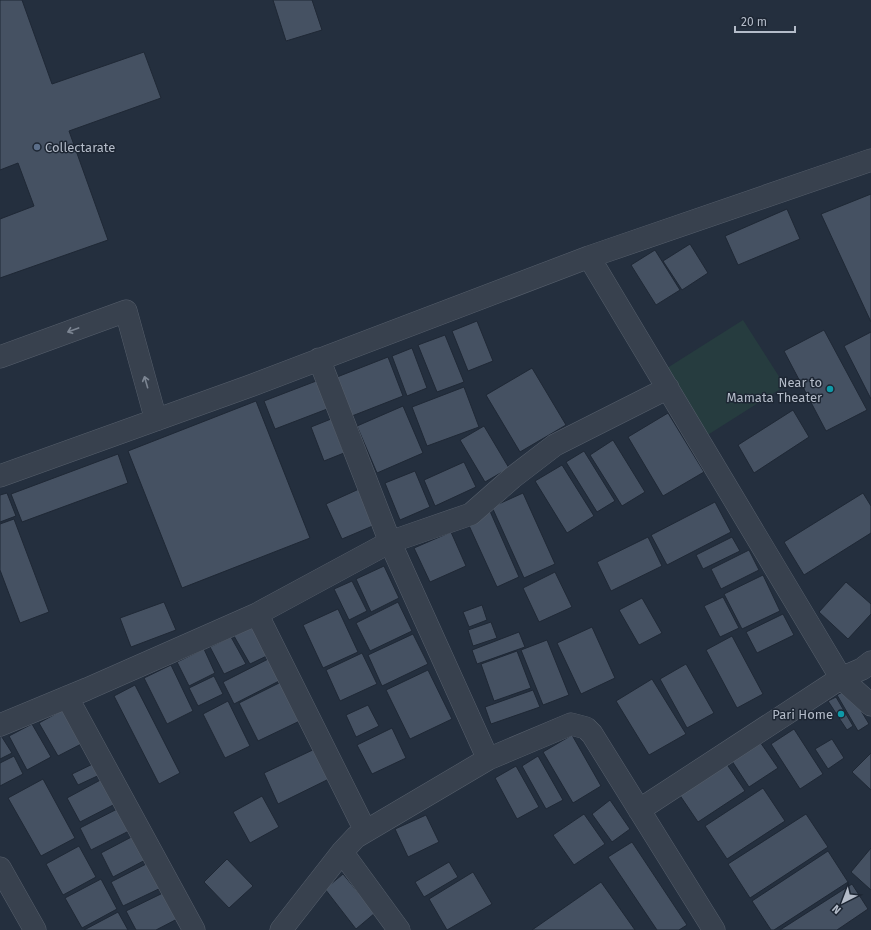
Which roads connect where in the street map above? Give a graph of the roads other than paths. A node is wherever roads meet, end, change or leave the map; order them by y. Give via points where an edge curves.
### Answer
1 (871, 160) edge
2 (589, 257) junction
3 (0, 357) edge
4 (319, 359) junction
5 (668, 388) junction
6 (156, 420) junction
7 (0, 476) edge
8 (390, 542) junction
9 (258, 614) junction
10 (871, 662) edge
11 (841, 678) junction
12 (67, 697) junction
13 (871, 705) edge
14 (0, 725) edge
15 (488, 759) junction
16 (639, 810) junction
17 (366, 830) junction
18 (342, 852) junction
19 (3, 882) edge
20 (35, 930) edge
21 (194, 930) edge
22 (280, 930) edge
23 (399, 930) edge
24 (714, 930) edge

1 - 2 street
2 - 4 street
2 - 5 street
6 -> 3 street via 126,311
4 - 6 street
4 - 8 street
5 - 8 street via 555,445 512,478 472,514
5 - 11 street
6 - 7 street
8 - 9 street
8 - 15 street
9 - 12 street
9 - 17 street
10 - 11 street
11 - 13 street
11 - 16 street
12 - 14 street
12 - 21 street
15 - 16 street via 571,724 586,728
15 - 17 street
16 - 24 street
17 - 18 street via 356,836
18 - 22 street
18 - 23 street
19 - 20 street

